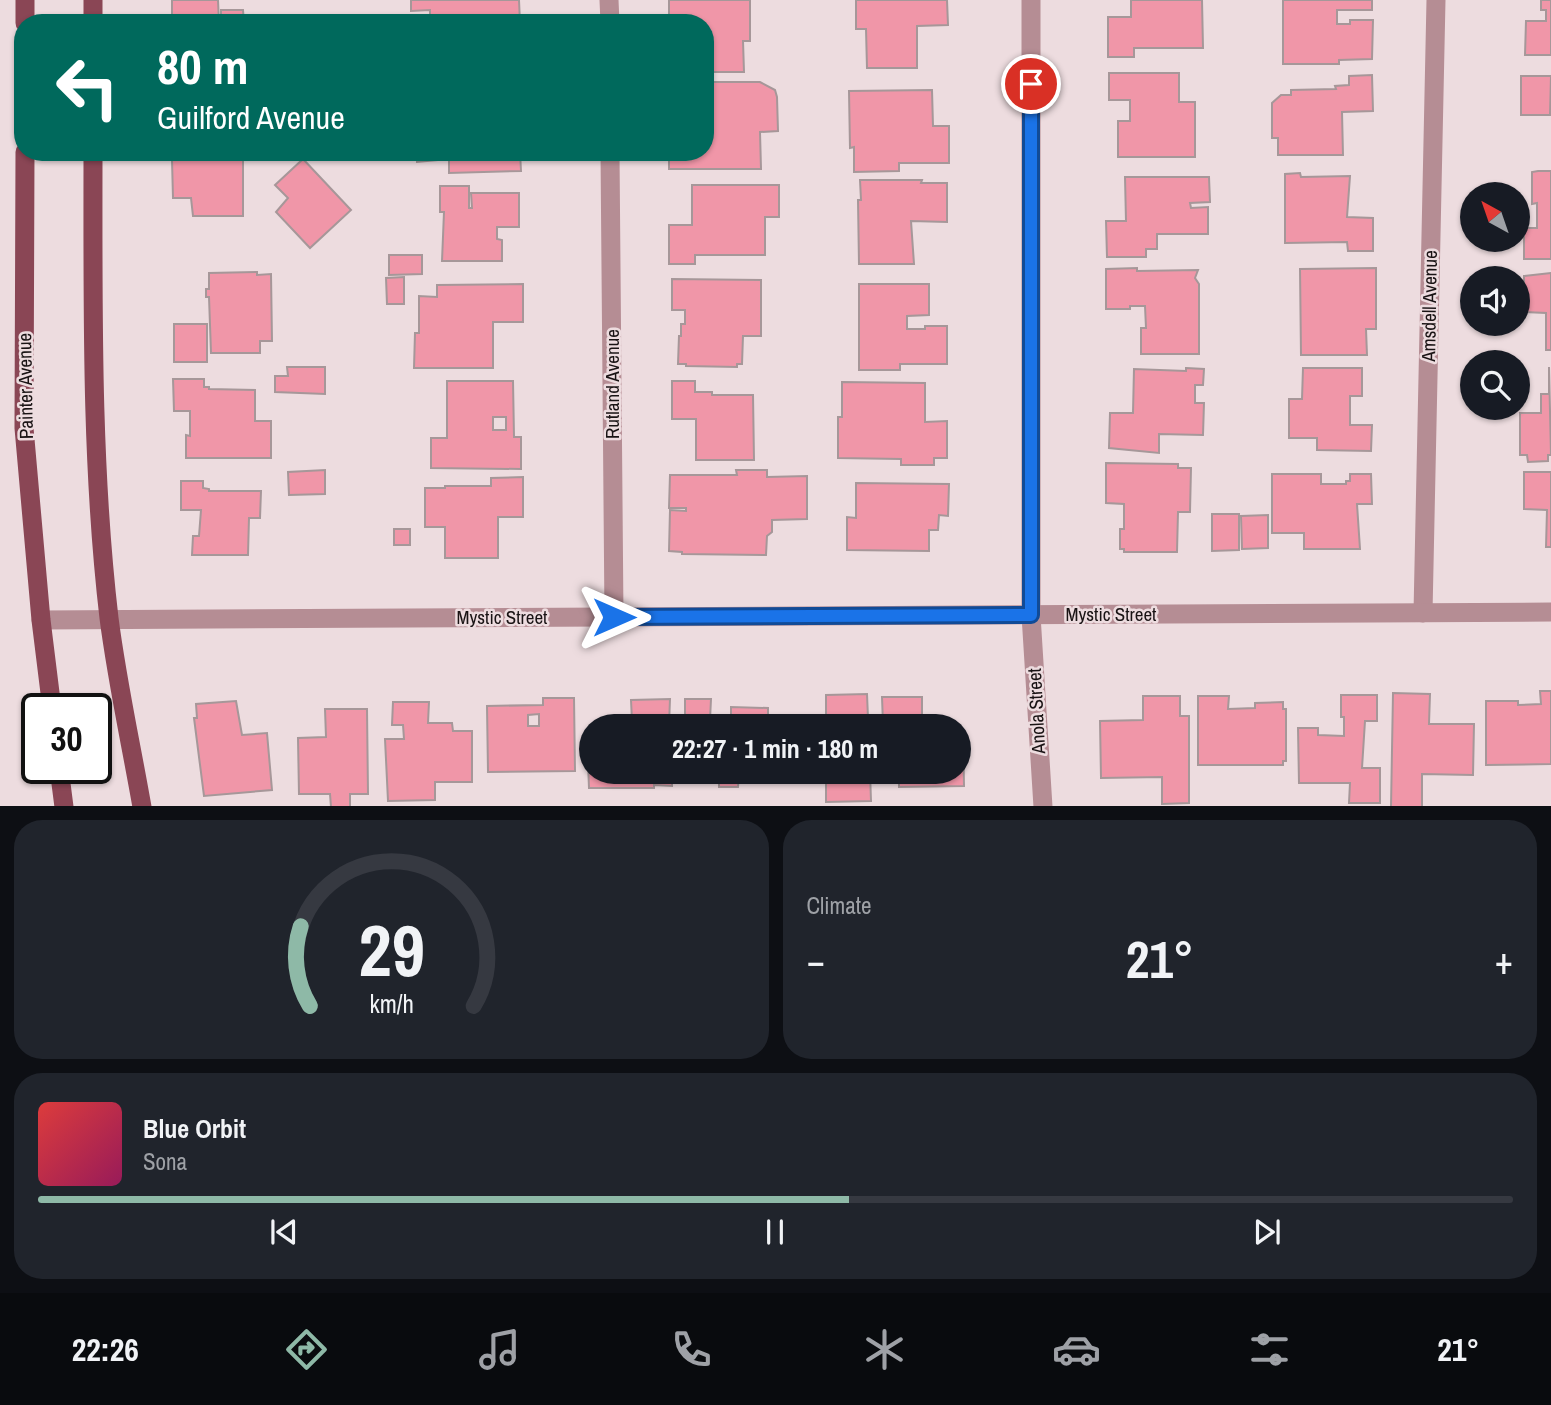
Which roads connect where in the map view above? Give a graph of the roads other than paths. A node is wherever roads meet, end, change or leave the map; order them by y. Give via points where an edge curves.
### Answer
1 (1031, 0) edge
2 (1436, 0) edge
3 (24, 161) edge
4 (93, 161) edge
5 (610, 161) edge
6 (1551, 612) edge
7 (1423, 613) junction
8 (1031, 615) junction
9 (614, 617) junction
10 (109, 619) junction
11 (41, 620) junction
12 (50, 693) edge
13 (61, 784) edge
14 (64, 806) edge
15 (142, 806) edge
16 (1043, 806) edge

1 - 8 street, Anola Street
2 - 7 street, Amsdell Avenue
3 - 11 main road, Painter Avenue via 24,428
4 - 10 main road via 97,475
5 - 9 street, Rutland Avenue
6 - 7 street, Mystic Street
7 - 8 street, Mystic Street
8 - 9 street, Mystic Street
8 - 16 street, Anola Street
9 - 10 street, Mystic Street
10 - 11 street, Mystic Street
10 - 15 main road
11 - 12 main road, Painter Avenue
13 - 14 main road

